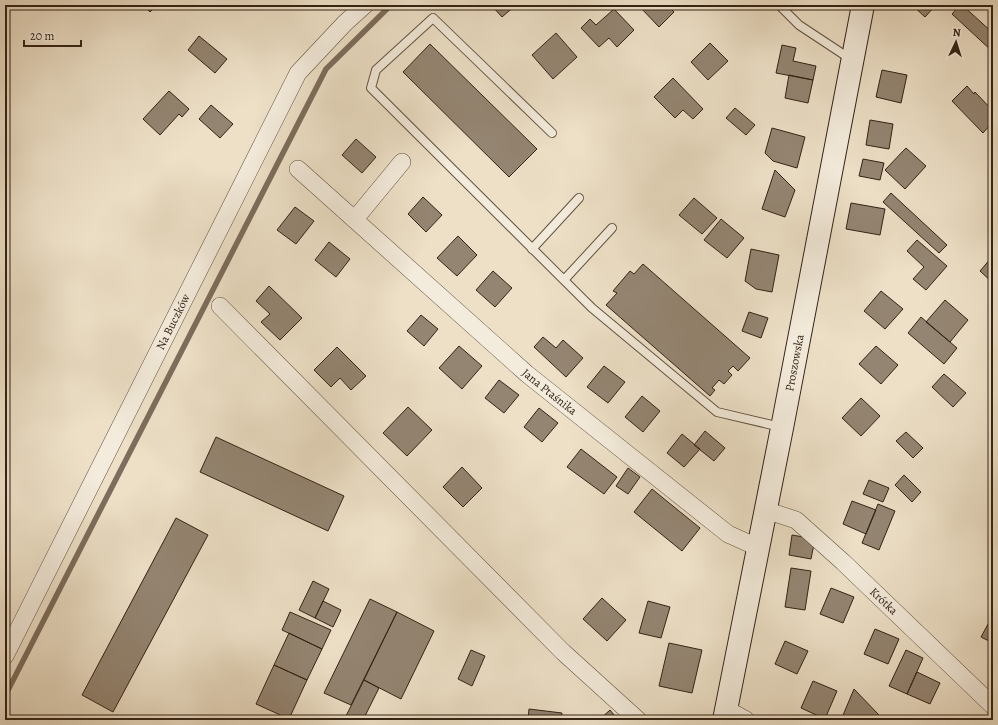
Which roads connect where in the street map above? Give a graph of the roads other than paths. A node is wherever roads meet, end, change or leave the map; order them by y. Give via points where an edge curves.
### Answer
1 (365, 5) edge
2 (779, 5) edge
3 (863, 5) edge
4 (852, 61) junction
5 (552, 133) dead end
6 (402, 162) dead end
7 (298, 169) dead end
8 (579, 198) dead end
9 (355, 220) junction
10 (612, 228) dead end
11 (532, 249) junction
12 (564, 280) junction
13 (220, 306) dead end
14 (782, 428) junction
15 (765, 510) junction
16 (757, 547) junction
17 (5, 656) edge
18 (993, 706) edge
19 (725, 714) edge
20 (638, 720) edge
21 (746, 720) edge

1 - 17 street, Na Buczków via 298,73
2 - 4 lane via 799,25
3 - 4 main road, Proszowska
4 - 14 main road, Proszowska
5 - 11 lane via 433,18 376,70 371,88
6 - 9 street
7 - 9 street, Jana Ptaśnika
8 - 11 lane
9 - 16 street, Jana Ptaśnika via 527,374 728,534
10 - 12 lane
11 - 12 lane
12 - 14 lane via 592,308 717,412
13 - 20 street via 563,652
14 - 15 main road, Proszowska
15 - 16 main road, Proszowska
15 - 18 street, Krótka via 796,520
16 - 19 main road, Proszowska
19 - 21 street

